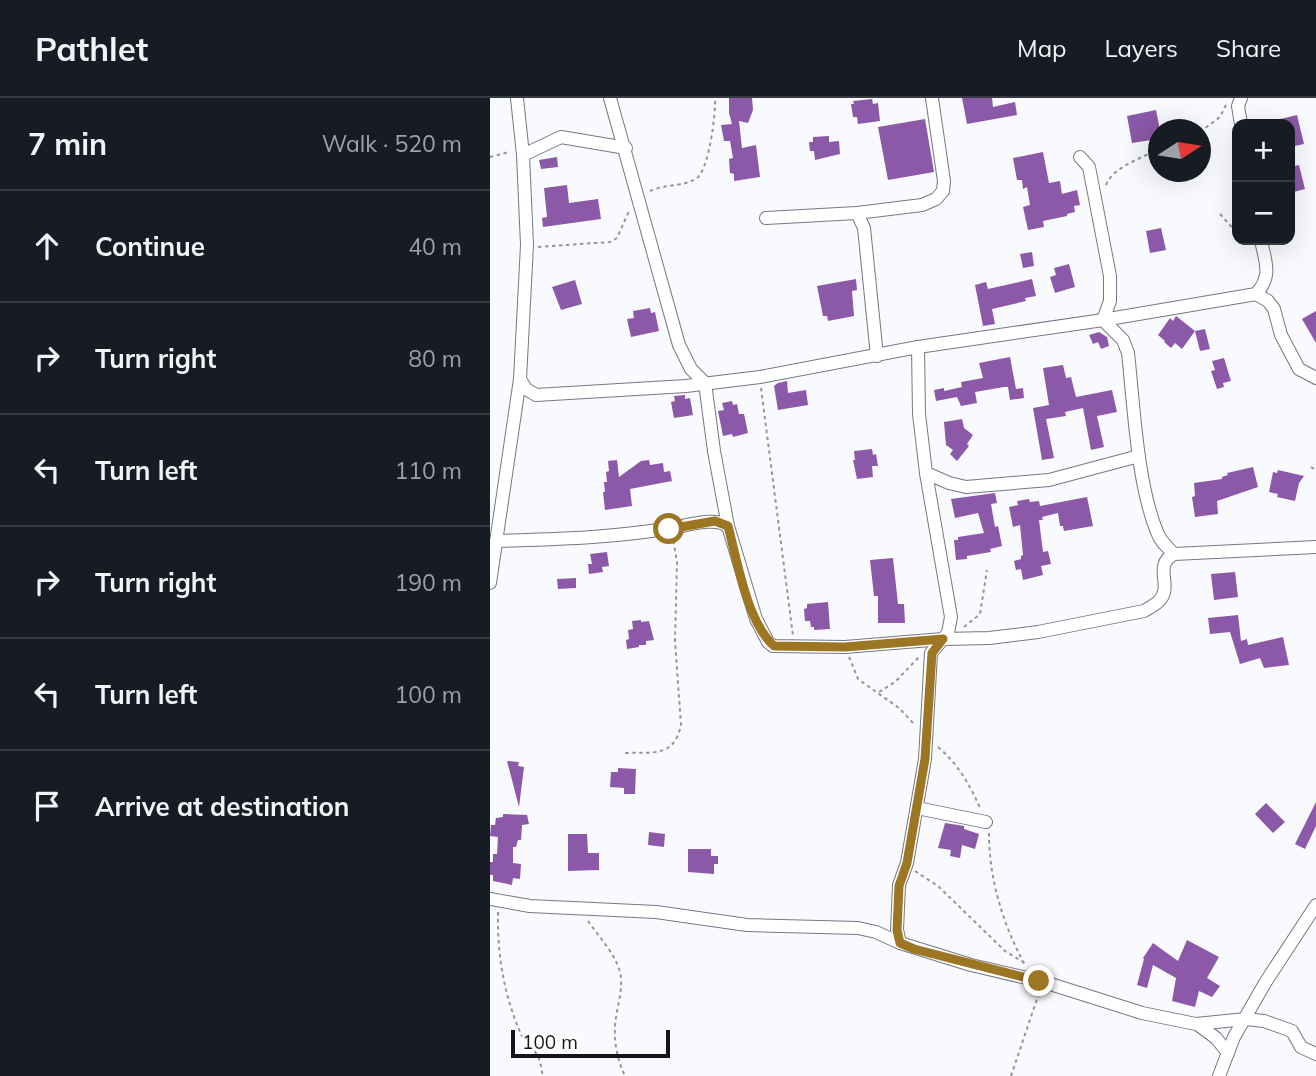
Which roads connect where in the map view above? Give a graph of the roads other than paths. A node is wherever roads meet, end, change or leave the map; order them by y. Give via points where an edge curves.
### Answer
1 (517, 98) edge
2 (610, 98) edge
3 (932, 98) edge
4 (1241, 98) edge
5 (1240, 119) edge
6 (626, 148) junction
7 (522, 152) junction
8 (1080, 157) dead end
9 (857, 213) junction
10 (766, 218) dead end
11 (1262, 245) edge
12 (1256, 294) junction
13 (1103, 320) junction
14 (918, 347) junction
15 (877, 356) junction
16 (691, 369) junction
17 (1316, 378) edge
18 (520, 379) junction
19 (705, 383) junction
20 (685, 386) junction
21 (1139, 456) junction
22 (926, 473) junction
23 (728, 526) junction
24 (496, 541) junction
25 (1316, 547) edge
26 (1174, 554) junction
27 (490, 583) edge
28 (944, 641) junction
29 (917, 807) junction
30 (986, 822) dead end
31 (494, 900) edge
32 (1316, 905) edge
33 (900, 943) junction
34 (1246, 1020) junction
35 (1196, 1024) junction
36 (1228, 1053) junction
37 (1316, 1054) edge
38 (1219, 1076) edge

1 - 7 street
2 - 6 street
3 - 9 street via 943,191 922,205
4 - 5 street
6 - 7 street via 561,137
6 - 16 street via 664,299
7 - 18 street via 527,245
8 - 13 street via 1089,167 1110,276 1110,301
9 - 10 street
9 - 15 street via 864,228
11 - 12 street via 1266,283
12 - 13 street
12 - 17 street via 1274,309 1281,335 1299,369
13 - 14 street
13 - 21 street via 1124,340 1128,353
14 - 15 street
14 - 22 street
15 - 19 street
16 - 19 street
16 - 20 street
18 - 20 street via 536,396
18 - 24 street
19 - 20 street
19 - 23 street
21 - 22 street via 1049,480 965,487
21 - 26 street via 1157,534
22 - 28 street via 950,604 950,627
23 - 24 street via 715,521 572,538
23 - 28 street via 744,587 761,631 774,646
24 - 27 street
25 - 26 street
26 - 28 street via 1163,564 1164,593 1144,611 1038,632
28 - 29 street via 932,653 930,665 925,759
29 - 30 street
29 - 33 street via 899,886
31 - 33 street via 656,912 747,925 858,928
32 - 34 street
33 - 35 street via 1142,1013
34 - 35 street
34 - 36 street
34 - 37 street via 1292,1031 1301,1047
35 - 36 street
36 - 38 street

